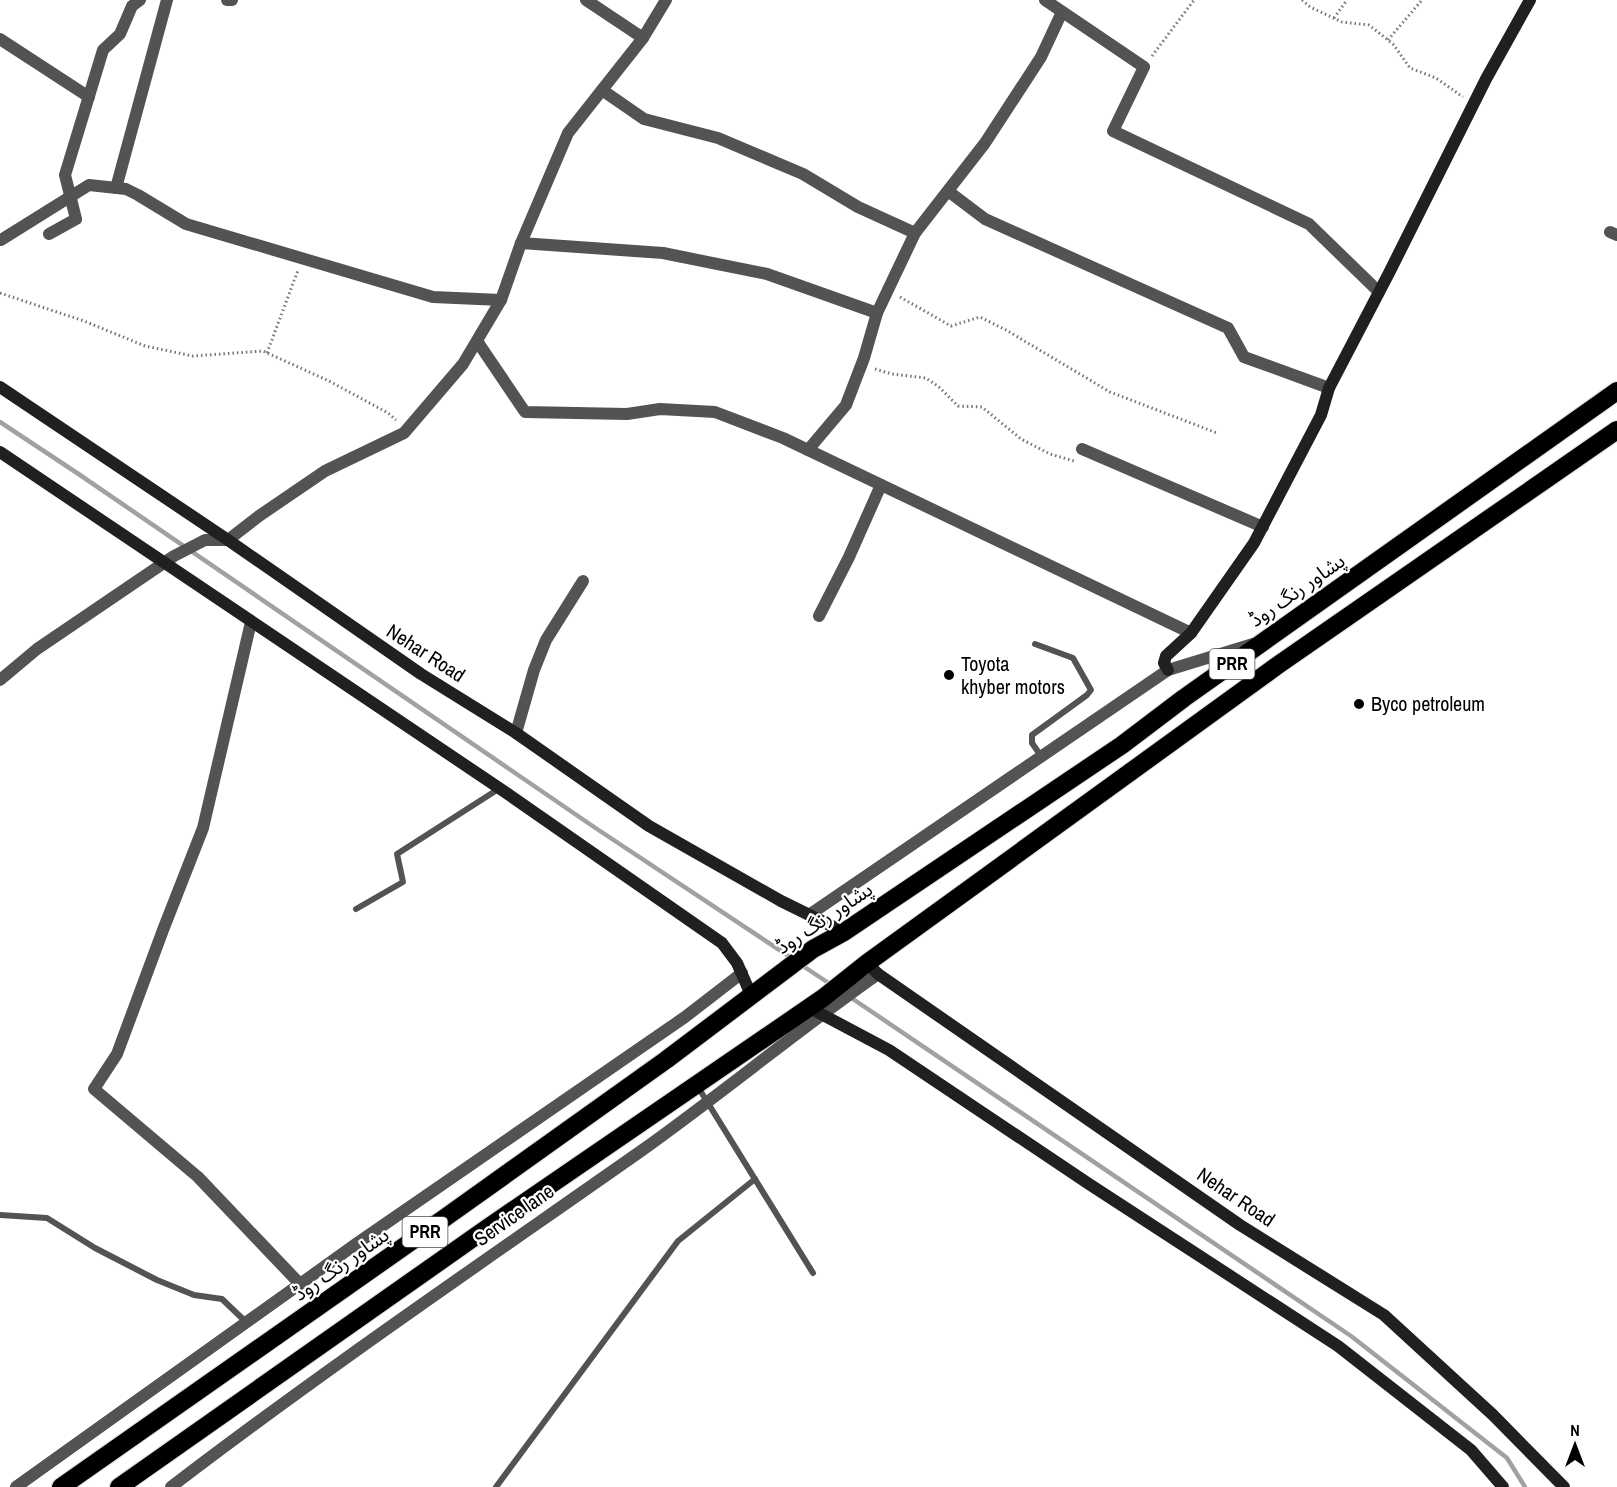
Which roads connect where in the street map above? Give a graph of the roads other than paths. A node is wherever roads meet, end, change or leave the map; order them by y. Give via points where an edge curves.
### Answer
1 (140, 0) edge
2 (166, 0) edge
3 (227, 0) edge
4 (232, 0) edge
5 (586, 0) edge
6 (666, 0) edge
7 (1046, 0) edge
8 (1530, 0) edge
9 (1062, 12) junction
10 (643, 38) junction
11 (0, 39) edge
12 (602, 90) junction
13 (89, 96) junction
14 (116, 188) junction
15 (948, 191) junction
16 (70, 197) junction
17 (915, 233) junction
18 (49, 234) dead end
19 (1, 240) edge
20 (521, 243) junction
21 (1379, 292) junction
22 (501, 300) junction
23 (877, 313) junction
24 (477, 341) junction
25 (0, 387) edge
26 (1329, 388) junction
27 (1617, 392) edge
28 (1617, 430) edge
29 (1082, 449) road end
30 (808, 450) junction
31 (0, 452) edge
32 (881, 485) junction
33 (1444, 514) junction
34 (1263, 526) junction
35 (228, 540) junction
36 (1457, 541) junction
37 (1399, 547) junction
38 (169, 559) junction
39 (1414, 569) junction
40 (583, 580) dead end
41 (819, 615) dead end
42 (251, 622) junction
43 (1191, 633) junction
44 (1266, 640) junction
45 (1035, 644) dead end
46 (1168, 670) junction
47 (0, 680) edge
48 (516, 733) junction
49 (1041, 756) junction
50 (500, 788) junction
51 (356, 909) dead end
52 (809, 915) junction
53 (844, 932) junction
54 (866, 970) junction
55 (742, 973) junction
56 (752, 997) junction
57 (818, 1006) junction
58 (696, 1084) junction
59 (707, 1101) junction
60 (755, 1179) junction
61 (0, 1215) edge
62 (813, 1273) dead end
63 (300, 1284) junction
64 (247, 1322) junction
65 (136, 1435) junction
66 (159, 1459) junction
67 (16, 1487) edge
68 (61, 1487) edge
69 (119, 1487) edge
70 (171, 1487) edge
71 (496, 1487) edge
72 (1503, 1487) edge
73 (1564, 1487) edge

1 - 13 street via 132,6 120,34 103,50
2 - 14 street
3 - 4 street
5 - 10 street
6 - 10 street
7 - 9 street
8 - 21 main road
9 - 15 street via 1041,57
9 - 21 street via 1144,67 1113,131 1309,224
10 - 12 street
11 - 13 street
12 - 17 street via 644,119 718,138 803,174 858,207
12 - 20 street via 568,132
13 - 16 street via 65,175
14 - 16 street via 89,185
14 - 22 street via 138,195 186,224 432,297
15 - 17 street
15 - 26 street via 985,219 1228,328 1244,357
16 - 18 street via 76,219
16 - 19 street
17 - 23 street
20 - 22 street
20 - 23 street via 663,253 766,274
21 - 26 main road
22 - 24 street
23 - 30 street via 846,405
24 - 30 street via 525,412 715,412
24 - 35 street via 463,364 404,433 325,471
25 - 35 main road, Nehar Road
26 - 34 main road via 1321,415
27 - 33 highway, پشاور رنگ روڈ / PRR
28 - 36 highway, PRR
29 - 34 street
30 - 32 street
31 - 38 main road
32 - 41 street
32 - 43 street
33 - 36 highway via 1442,527
33 - 37 highway, پشاور رنگ روڈ / PRR
34 - 43 main road
35 - 38 street via 205,540
35 - 48 main road, Nehar Road via 422,674
36 - 39 highway, PRR
37 - 39 highway via 1409,549 1416,558
37 - 44 highway, پشاور رنگ روڈ / PRR
38 - 42 main road
38 - 47 street via 37,649
39 - 54 highway, PRR via 1258,679
40 - 48 street via 546,640
42 - 50 main road
42 - 63 street via 203,828 117,1054 94,1089 198,1177
43 - 46 main road via 1166,656
44 - 46 street
44 - 53 highway, پشاور رنگ روڈ / PRR via 1122,745
45 - 49 lane via 1073,658 1091,690 1032,735 1032,743
46 - 49 street
48 - 52 main road, Nehar Road via 649,826
49 - 52 street
50 - 51 lane via 398,854 403,882
50 - 55 main road via 722,943
52 - 53 main road, Nehar Road
53 - 56 highway, پشاور رنگ روڈ / PRR via 813,949
54 - 57 highway, PRR
54 - 73 main road, Nehar Road via 1240,1225 1384,1315 1493,1415
55 - 56 main road
55 - 63 street via 685,1017
56 - 65 highway, پشاور رنگ روڈ / PRR
57 - 58 highway, PRR
57 - 59 street, Service lane
57 - 72 main road via 1338,1346 1471,1450
58 - 59 lane
58 - 66 highway, PRR
59 - 60 lane
59 - 70 street, Service lane via 253,1424
60 - 62 lane
60 - 71 lane via 678,1241
61 - 64 lane via 47,1218 94,1248 157,1280 194,1295 222,1299
63 - 64 street
64 - 67 street
65 - 66 highway via 137,1448 146,1457
65 - 68 highway, پشاور رنگ روڈ / PRR
66 - 69 highway, PRR

